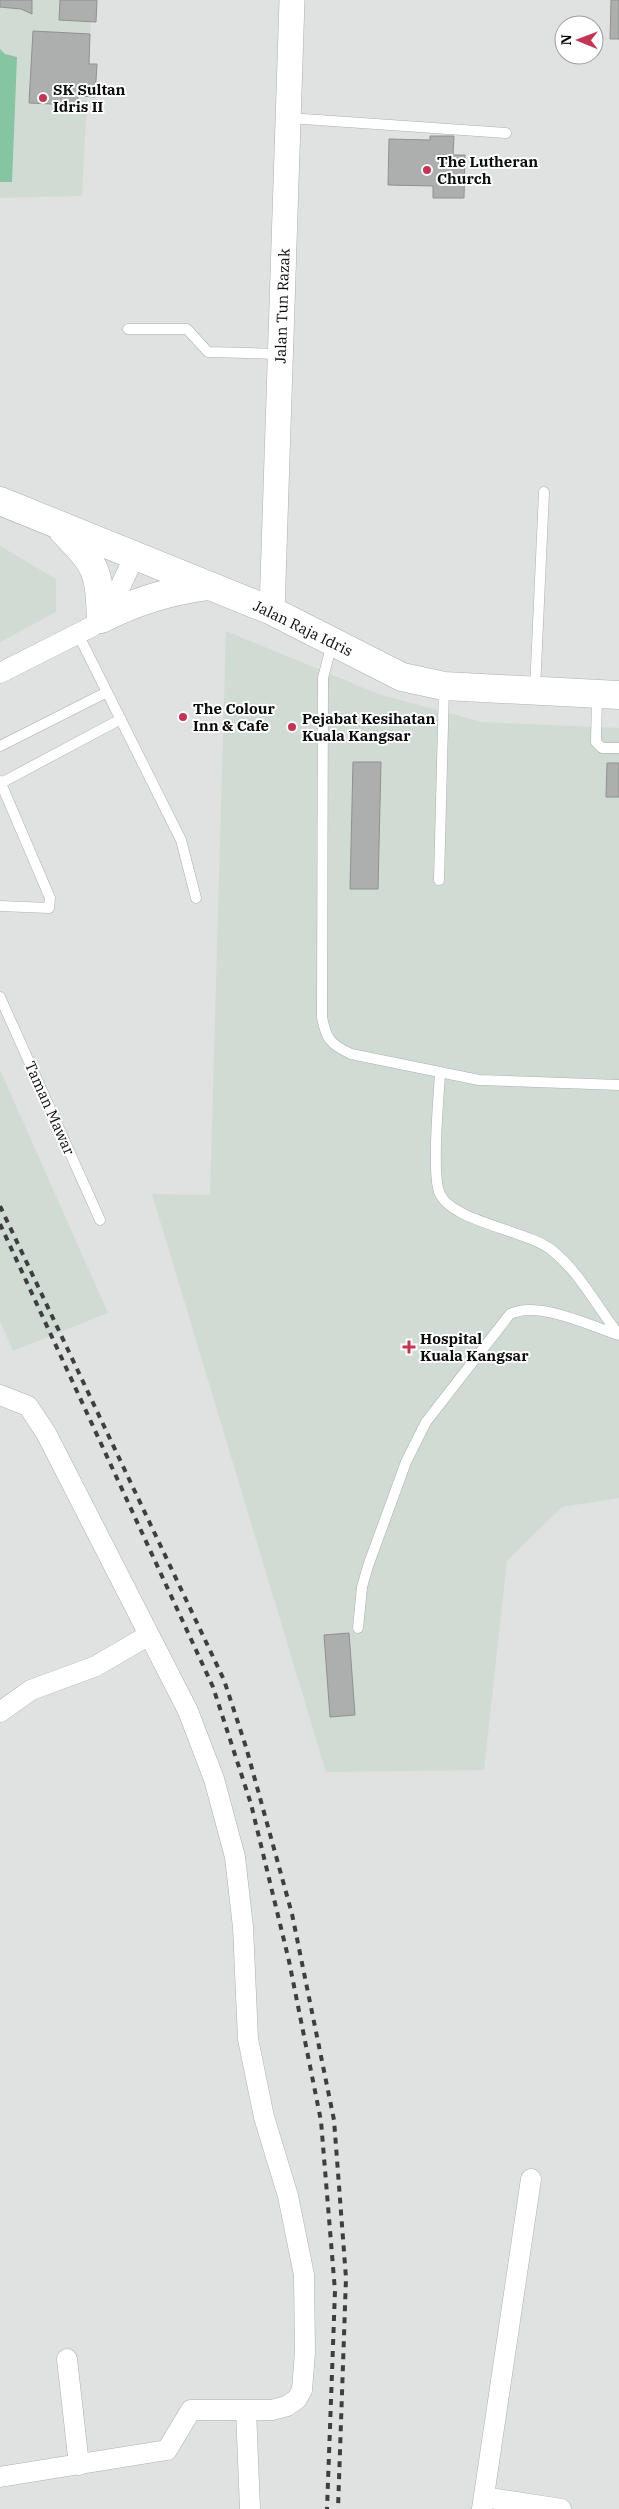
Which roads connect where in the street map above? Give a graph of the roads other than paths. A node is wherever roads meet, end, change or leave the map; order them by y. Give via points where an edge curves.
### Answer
1 (292, 0) edge
2 (288, 118) junction
3 (506, 133) dead end
4 (128, 329) dead end
5 (280, 354) junction
6 (544, 492) dead end
7 (0, 501) edge
8 (56, 524) junction
9 (134, 557) junction
10 (208, 586) junction
11 (272, 611) junction
12 (101, 619) junction
13 (78, 634) junction
14 (332, 642) junction
15 (0, 672) edge
16 (444, 686) junction
17 (535, 691) junction
18 (107, 692) junction
19 (608, 695) edge
20 (121, 719) junction
21 (0, 746) edge
22 (619, 748) edge
23 (0, 782) edge
24 (439, 880) dead end
25 (196, 898) dead end
26 (0, 906) edge
27 (0, 998) edge
28 (440, 1072) junction
29 (619, 1085) edge
30 (100, 1220) dead end
31 (619, 1335) edge
32 (0, 1395) edge
33 (358, 1628) dead end
34 (149, 1635) junction
35 (0, 1712) edge
36 (531, 2179) dead end
37 (67, 2359) dead end
38 (246, 2410) junction
39 (79, 2465) junction
40 (0, 2477) edge
41 (483, 2503) edge
42 (250, 2509) edge
43 (561, 2509) edge

1 - 2 street, Jalan Tun Razak
2 - 3 lane
2 - 5 street, Jalan Tun Razak
4 - 5 lane via 187,329 208,352
5 - 11 street, Jalan Tun Razak
6 - 17 lane
7 - 8 main road, Jalan Raja Idris
8 - 9 main road, Jalan Raja Idris
8 - 12 main road via 89,558 100,586
9 - 10 main road, Jalan Raja Idris
9 - 12 street via 110,609
10 - 11 main road, Jalan Raja Idris
10 - 12 main road via 150,597
11 - 14 main road, Jalan Raja Idris
12 - 13 street
13 - 15 street
13 - 18 lane
14 - 16 main road, Jalan Raja Idris via 402,676
14 - 28 lane via 323,678 322,1017 326,1037 351,1054
16 - 17 main road, Jalan Raja Idris
16 - 24 lane
17 - 19 main road, Jalan Raja Idris
18 - 20 lane
18 - 21 lane
19 - 22 lane via 596,742 602,748
20 - 23 lane
20 - 25 lane via 181,840
23 - 26 lane via 50,898 49,908
27 - 30 lane, Taman Mawar
28 - 29 lane via 479,1080
28 - 31 lane via 436,1172 440,1193 450,1207 517,1233 552,1251 574,1274
31 - 33 lane via 544,1311 520,1309 510,1314 426,1422 406,1462 366,1573
32 - 34 street via 28,1406 46,1433
34 - 35 street via 96,1666 31,1690
34 - 38 street via 188,1711 214,1779 235,1857 244,1927 248,2039 264,2117 288,2196 304,2275 302,2390 297,2400 287,2406 272,2410
36 - 41 street
37 - 39 street
38 - 39 street via 191,2410 167,2450
38 - 42 street
39 - 40 street
41 - 43 street

